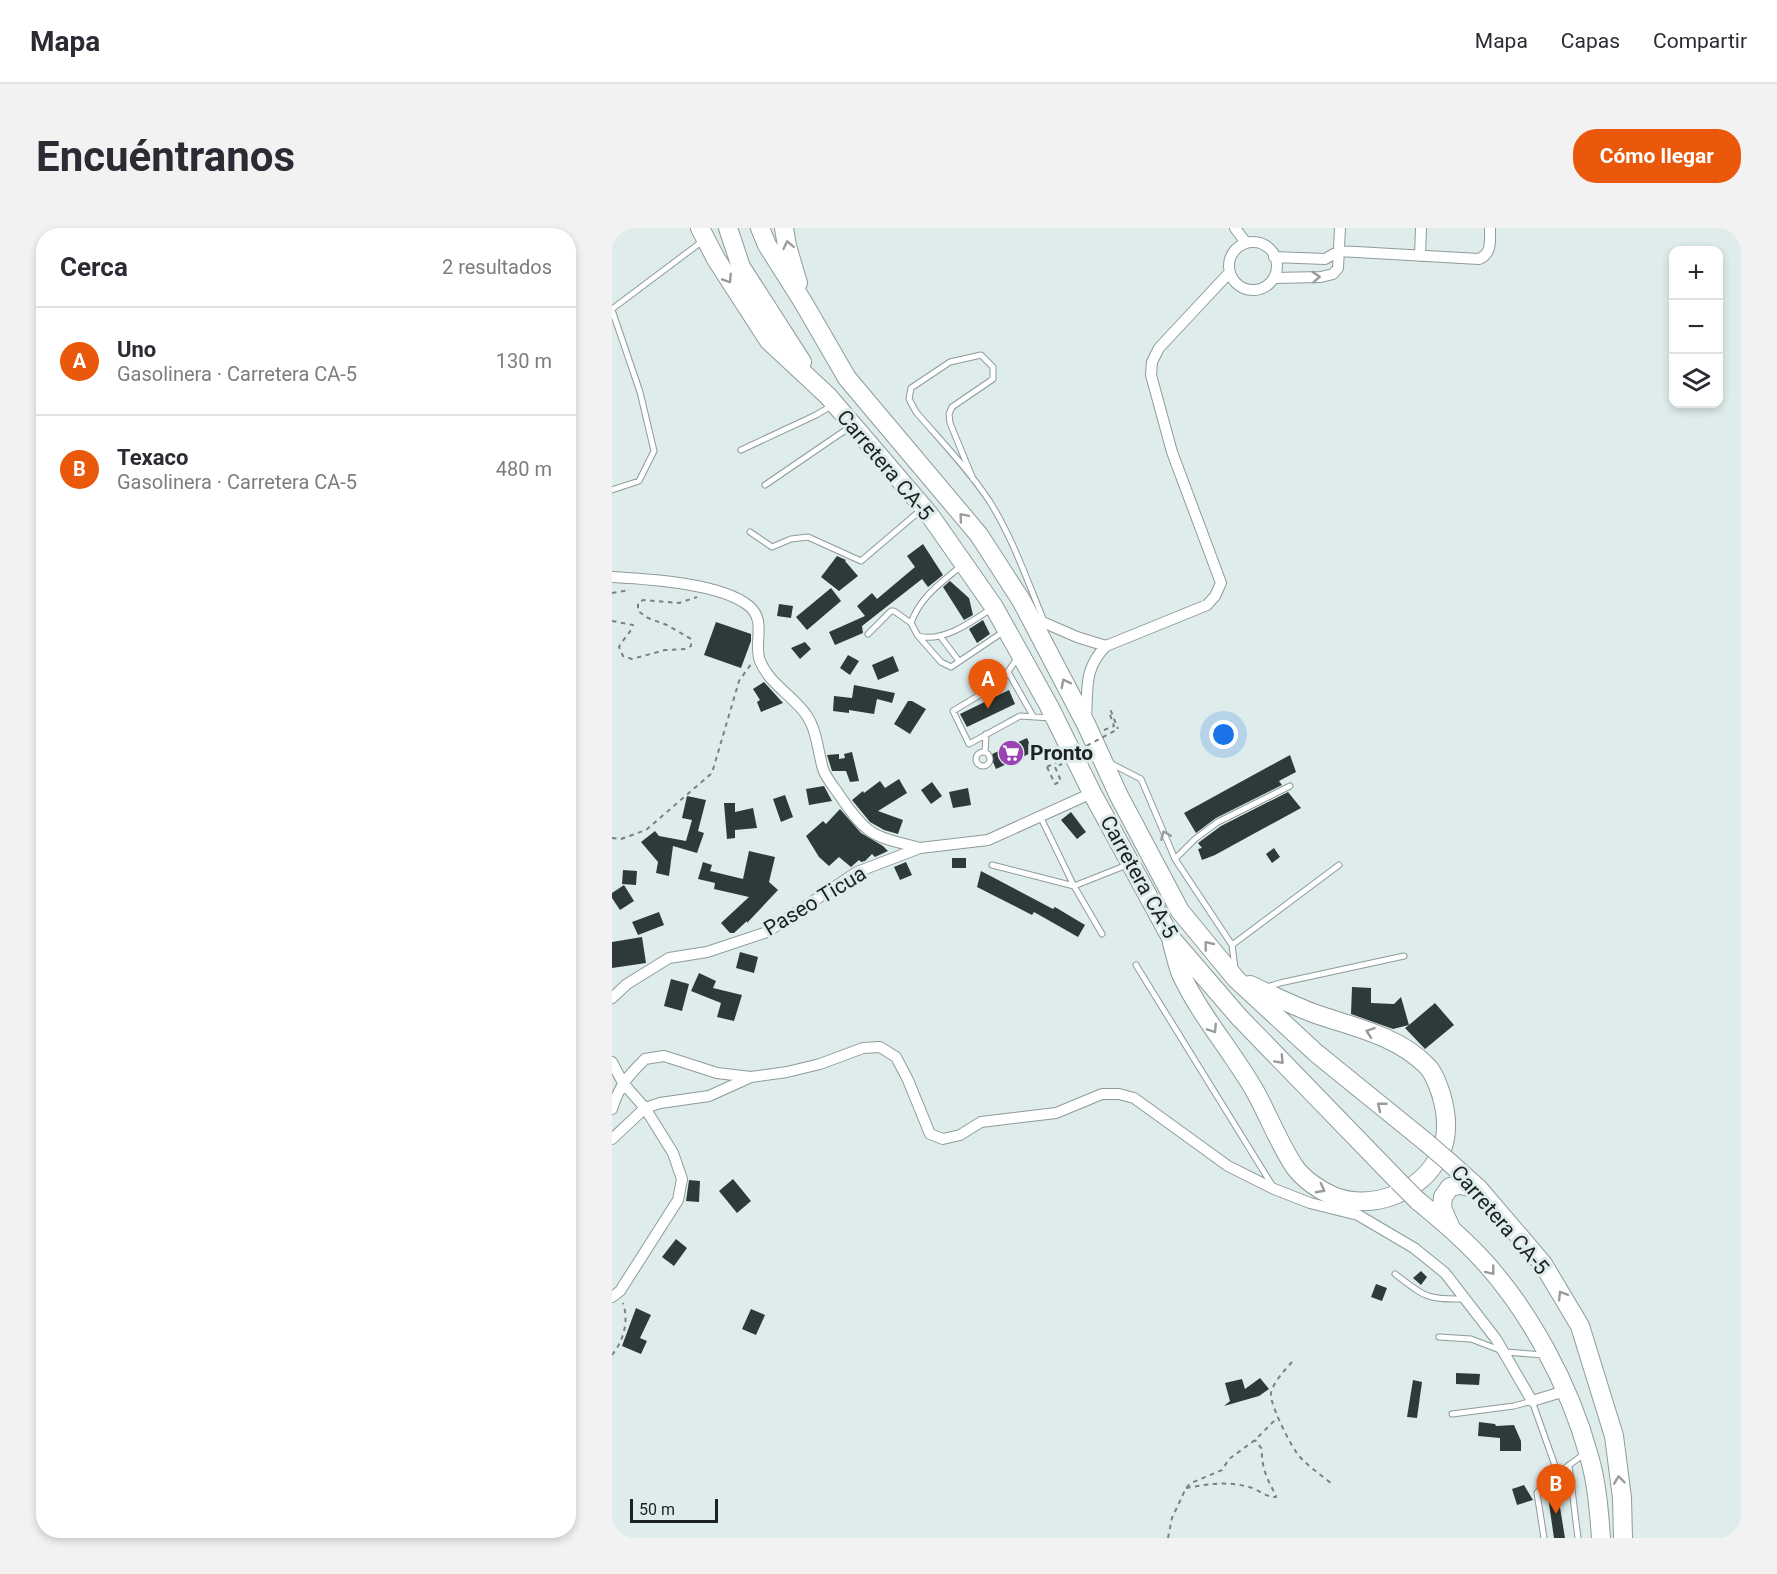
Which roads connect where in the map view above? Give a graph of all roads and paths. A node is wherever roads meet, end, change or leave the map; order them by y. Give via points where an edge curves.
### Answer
1 (728, 228) edge
2 (760, 228) edge
3 (784, 228) edge
4 (1235, 228) edge
5 (1340, 228) edge
6 (1421, 228) edge
7 (1490, 228) edge
8 (703, 233) edge
9 (1246, 243) junction
10 (1339, 251) junction
11 (1420, 256) junction
12 (1274, 257) junction
13 (1230, 273) junction
14 (1274, 278) junction
15 (803, 302) junction
16 (612, 310) edge
17 (831, 400) junction
18 (852, 426) junction
19 (741, 450) dead end
20 (973, 479) junction
21 (765, 485) dead end
22 (612, 490) edge
23 (923, 508) junction
24 (750, 532) dead end
25 (964, 564) junction
26 (612, 577) edge
27 (704, 588) junction
28 (994, 607) junction
29 (1038, 620) junction
30 (612, 621) edge
31 (911, 623) junction
32 (1007, 630) junction
33 (868, 634) dead end
34 (918, 636) junction
35 (940, 636) junction
36 (1106, 646) junction
37 (1021, 653) junction
38 (758, 654) junction
39 (959, 661) junction
40 (1008, 672) junction
41 (1033, 716) junction
42 (1055, 718) junction
43 (1086, 724) junction
44 (1114, 726) dead end
45 (986, 734) junction
46 (969, 744) junction
47 (985, 752) junction
48 (976, 758) junction
49 (1101, 758) junction
50 (1055, 767) dead end
51 (1290, 786) dead end
52 (1092, 793) junction
53 (1040, 816) junction
54 (612, 838) edge
55 (920, 848) junction
56 (1174, 859) junction
57 (1131, 864) junction
58 (992, 866) dead end
59 (1339, 866) dead end
60 (1074, 886) junction
61 (1102, 934) dead end
62 (1171, 939) junction
63 (1232, 945) junction
64 (1404, 956) dead end
65 (1137, 965) dead end
66 (1236, 979) junction
67 (1260, 990) junction
68 (614, 994) edge
69 (612, 1062) edge
70 (752, 1077) junction
71 (623, 1083) junction
72 (645, 1108) junction
73 (612, 1109) edge
74 (612, 1139) edge
75 (1274, 1189) junction
76 (1479, 1189) junction
77 (1368, 1200) junction
78 (1370, 1222) junction
79 (1451, 1228) junction
80 (1395, 1274) dead end
81 (616, 1294) edge
82 (1465, 1299) junction
83 (1439, 1336) dead end
84 (1505, 1352) junction
85 (612, 1355) edge
86 (1549, 1356) junction
87 (1292, 1362) dead end
88 (1565, 1391) junction
89 (1532, 1401) junction
90 (1452, 1414) dead end
91 (1278, 1417) junction
92 (1255, 1440) junction
93 (1588, 1451) junction
94 (1569, 1466) junction
95 (1558, 1474) junction
96 (1332, 1484) dead end
97 (1186, 1488) junction
98 (1168, 1538) edge
99 (1544, 1538) edge
100 (1578, 1538) edge
101 (1601, 1538) edge
102 (1623, 1538) edge

1 - 17 highway via 741,267 797,356
2 - 15 highway, Carretera CA-5
15 -> 3 highway
4 - 9 street
5 - 10 street
6 - 11 street
7 - 11 street via 1489,251 1479,259
8 - 16 lane
8 -> 17 highway, Carretera CA-5 via 769,341
9 - 12 street via 1264,245
9 - 13 street via 1232,254
10 - 11 street
10 - 12 street via 1325,259
14 -> 10 street via 1333,274 1338,268
12 - 14 street
13 - 14 street via 1241,287 1250,290 1268,285
13 - 36 street via 1159,348 1151,375 1172,452 1221,583 1207,605
29 -> 15 highway, Carretera CA-5 via 979,535 847,378
16 - 22 lane via 640,392 654,451 639,481
17 - 18 highway, Carretera CA-5
17 - 19 lane via 816,416
18 - 21 lane
18 - 23 highway, Carretera CA-5
20 - 20 lane via 949,414 952,406 993,379 993,367 981,355 950,362 910,388 909,399
20 - 29 lane via 1014,545
23 - 24 lane via 861,561 808,537 772,547
23 - 25 highway, Carretera CA-5
25 - 28 highway, Carretera CA-5
25 - 31 lane via 933,588
26 - 27 street
27 - 30 path via 697,597 679,603 638,603 638,611 648,618 691,639 691,646 686,649 632,659 623,656 619,647 633,625
27 - 38 street via 737,598 750,607 758,617
28 - 32 highway, Carretera CA-5
28 - 35 lane
29 - 36 street
43 -> 29 highway, Carretera CA-5
31 - 33 lane via 891,611
31 - 34 lane
32 - 37 highway, Carretera CA-5
32 - 39 lane
34 - 35 lane
34 - 39 lane via 947,666
35 - 39 lane
36 - 43 street via 1089,669
37 - 40 lane
37 - 42 highway, Carretera CA-5
38 - 54 path via 739,681 712,773 646,830 621,839
38 - 55 street via 767,674 808,717 824,772 865,829
40 - 41 lane
40 - 46 lane via 1001,682 953,711
41 - 42 lane
41 - 45 lane via 1020,716
42 - 52 highway, Carretera CA-5
43 - 49 highway, Carretera CA-5
44 - 50 path, bridge via 1111,711 1118,729 1047,767 1055,784 1061,781
45 - 46 lane
45 - 47 lane
46 - 48 lane
47 - 48 lane
47 - 48 lane via 990,757 986,766
56 -> 49 lane via 1141,779
66 -> 49 highway, Carretera CA-5 via 1180,911
51 - 56 lane via 1218,822
52 - 53 street, Paseo Ticua
52 - 57 highway, Carretera CA-5
53 - 55 street, Paseo Ticua via 988,840
53 - 60 lane
55 - 68 street, Paseo Ticua via 857,872 767,932 707,952 669,958
56 - 63 lane
57 - 60 lane
57 - 62 highway, Carretera CA-5
58 - 60 lane
59 - 63 lane
60 - 61 lane
62 -> 77 highway via 1180,972 1255,1092 1295,1167 1312,1185 1334,1196 1359,1202
62 -> 79 highway, Carretera CA-5, bridge via 1239,1017 1418,1201
63 - 66 lane
64 - 67 lane
65 - 75 lane
66 - 67 highway
76 -> 66 highway, Carretera CA-5, bridge via 1316,1053
77 -> 67 highway via 1405,1190 1425,1176 1439,1156 1446,1132 1446,1109 1429,1068 1410,1050 1386,1038
69 - 71 street
70 - 71 street via 717,1073 664,1056 645,1059
70 - 72 street via 709,1096
70 - 75 street via 787,1072 863,1048 880,1047 896,1057 930,1134 943,1139 960,1135 981,1122 1056,1113 1102,1094 1119,1094 1134,1098 1228,1166
71 - 72 street
71 - 73 street
72 - 74 street
72 - 81 street via 673,1153 682,1179 681,1190
75 - 78 street
76 - 79 highway via 1450,1187 1442,1208
102 -> 76 highway, Carretera CA-5 via 1614,1436 1580,1326 1543,1264
77 - 78 street
78 - 82 street via 1429,1260
79 -> 86 highway, Carretera CA-5 via 1481,1258 1515,1302
80 - 82 lane via 1423,1295
81 - 85 path via 627,1315 620,1345
82 - 84 street
83 - 84 lane via 1471,1339
84 - 86 lane
84 - 89 street
86 - 88 highway, Carretera CA-5
87 - 91 path via 1271,1393
88 - 89 street
88 - 93 highway, Carretera CA-5
89 - 90 lane
89 - 95 lane
91 - 92 path
91 - 96 path via 1298,1455
92 - 97 path via 1229,1459 1222,1470
92 - 97 path via 1262,1449 1267,1481 1276,1497 1231,1483
93 - 94 lane
93 - 101 highway, Carretera CA-5
94 - 95 lane
94 - 100 lane
95 - 99 lane via 1537,1493
97 - 98 path via 1172,1518

